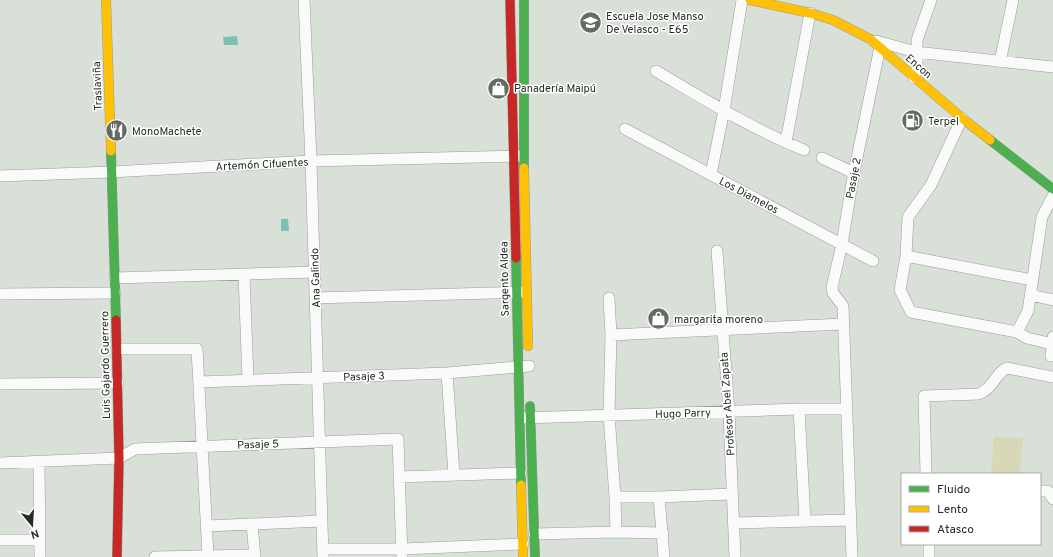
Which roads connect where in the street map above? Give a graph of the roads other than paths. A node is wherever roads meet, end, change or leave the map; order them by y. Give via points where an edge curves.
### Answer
1 (106, 0) edge
2 (304, 0) edge
3 (510, 0) edge
4 (524, 0) edge
5 (742, 0) edge
6 (750, 0) edge
7 (931, 0) edge
8 (1013, 0) edge
9 (810, 13) junction
10 (870, 39) junction
11 (880, 47) junction
12 (916, 52) junction
13 (1000, 62) junction
14 (1053, 67) edge
15 (656, 71) dead end
16 (914, 78) junction
17 (724, 110) junction
18 (962, 118) junction
19 (625, 129) dead end
20 (786, 142) junction
21 (804, 150) dead end
22 (519, 156) junction
23 (822, 158) dead end
24 (311, 161) junction
25 (112, 172) junction
26 (854, 173) junction
27 (711, 174) junction
28 (0, 176) edge
29 (1053, 189) edge
30 (1053, 196) edge
31 (842, 244) junction
32 (717, 251) dead end
33 (906, 256) junction
34 (873, 261) dead end
35 (315, 272) junction
36 (244, 275) junction
37 (115, 278) junction
38 (1032, 280) junction
39 (521, 292) junction
40 (115, 293) junction
41 (0, 294) edge
42 (1030, 295) junction
43 (315, 298) junction
44 (609, 298) dead end
45 (1053, 300) edge
46 (843, 324) junction
47 (722, 331) junction
48 (1017, 332) junction
49 (611, 335) junction
50 (1052, 340) edge
51 (117, 349) junction
52 (1052, 356) dead end
53 (527, 364) junction
54 (447, 373) junction
55 (318, 377) junction
56 (1053, 377) edge
57 (248, 380) junction
58 (118, 382) junction
59 (199, 382) junction
60 (0, 384) edge
61 (530, 396) dead end
62 (799, 409) junction
63 (846, 409) junction
64 (729, 412) junction
65 (609, 415) junction
66 (525, 418) junction
67 (319, 442) junction
68 (202, 446) junction
69 (119, 458) junction
70 (39, 462) junction
71 (0, 463) edge
72 (521, 473) junction
73 (926, 473) edge
74 (454, 476) junction
75 (399, 477) junction
76 (1041, 491) edge
77 (732, 494) junction
78 (615, 497) junction
79 (659, 497) junction
80 (1053, 499) edge
81 (850, 520) junction
82 (322, 521) junction
83 (805, 521) junction
84 (734, 523) junction
85 (252, 524) junction
86 (207, 526) junction
87 (616, 532) junction
88 (663, 533) junction
89 (534, 534) junction
90 (0, 540) edge
91 (40, 540) junction
92 (523, 544) junction
93 (929, 545) edge
94 (323, 553) edge
95 (402, 553) edge
96 (208, 556) junction
97 (254, 556) edge
98 (40, 557) edge
99 (117, 557) edge
100 (155, 557) edge
101 (523, 557) edge
102 (535, 557) edge
103 (664, 557) edge
104 (735, 557) edge
105 (852, 557) edge
106 (929, 557) edge

1 - 25 street, Traslaviña
2 - 24 street, Ana Galindo
3 - 22 street, Sargento Aldea
4 - 22 street, Sargento Aldea
5 - 17 street
6 - 9 street, Encon
7 - 12 street via 917,40
8 - 13 street
9 - 10 street, Encon via 833,20
9 - 20 street
10 - 11 street, Encon
10 - 12 street
11 - 16 street, Encon
11 - 26 street, Pasaje 2
12 - 13 street
12 - 16 street via 918,69
13 - 14 street
15 - 17 street
16 - 18 street, Encon
17 - 20 street
17 - 27 street
18 - 29 street, Encon
18 - 33 street via 931,185 908,217
19 - 27 street, Los Diamelos
20 - 21 street
22 - 24 street, Artemón Cifuentes
22 - 39 street, Sargento Aldea
23 - 26 street
24 - 25 street, Artemón Cifuentes
24 - 35 street, Ana Galindo
25 - 28 street, Artemón Cifuentes
25 - 37 street, Luis Gajardo Guerrero
26 - 31 street, Pasaje 2
27 - 31 street, Los Diamelos
30 - 38 street via 1042,217
31 - 34 street, Los Diamelos
31 - 46 street, Pasaje 2 via 832,287 833,293 843,306
32 - 47 street, Profesor Abel Zapata
33 - 38 street
33 - 48 street via 900,290 911,312
35 - 36 street
35 - 43 street, Ana Galindo
36 - 37 street
36 - 57 street
37 - 40 street, Luis Gajardo Guerrero
38 - 42 street
39 - 43 street
39 - 53 street, Sargento Aldea
39 - 53 street, Sargento Aldea
40 - 41 street
40 - 51 street, Luis Gajardo Guerrero
42 - 45 street
42 - 48 street via 1028,311
43 - 55 street, Ana Galindo
44 - 49 street
46 - 47 street
46 - 63 street
47 - 49 street
47 - 64 street, Profesor Abel Zapata
48 - 50 street via 1027,338
49 - 65 street
50 - 52 street
51 - 58 street, Luis Gajardo Guerrero
51 - 59 street via 197,349
53 - 54 street, Pasaje 3
53 - 66 street, Sargento Aldea
54 - 55 street, Pasaje 3
54 - 74 street
55 - 57 street, Pasaje 3
55 - 67 street, Ana Galindo
56 - 73 street via 1011,368 1003,370 989,388 979,394 924,396
57 - 59 street, Pasaje 3
58 - 60 street
58 - 69 street, Luis Gajardo Guerrero
59 - 68 street
61 - 66 street, Sargento Aldea
62 - 63 street, Hugo Parry
62 - 64 street, Hugo Parry
62 - 83 street
63 - 81 street
64 - 65 street, Hugo Parry
64 - 77 street, Profesor Abel Zapata
65 - 66 street, Hugo Parry
65 - 78 street
66 - 72 street, Sargento Aldea
66 - 89 street, Sargento Aldea
67 - 68 street, Pasaje 5
67 - 75 street, Pasaje 5 via 398,439
67 - 82 street, Ana Galindo
68 - 69 street, Pasaje 5 via 135,450
68 - 86 street
69 - 70 street
69 - 99 street, Luis Gajardo Guerrero
70 - 71 street
70 - 91 street
72 - 74 street
72 - 92 street, Sargento Aldea
74 - 75 street
75 - 95 street
76 - 80 street via 1048,491
77 - 79 street
77 - 84 street, Profesor Abel Zapata
78 - 79 street
78 - 87 street
79 - 88 street
81 - 83 street
81 - 105 street
82 - 85 street
82 - 94 street, Ana Galindo
83 - 84 street
84 - 104 street, Profesor Abel Zapata
85 - 86 street
85 - 97 street
86 - 96 street
87 - 88 street
87 - 89 street
88 - 103 street
89 - 102 street, Sargento Aldea
90 - 91 street
91 - 98 street
92 - 95 street
92 - 101 street, Sargento Aldea
93 - 106 street
94 - 95 street
96 - 97 street
96 - 100 street

